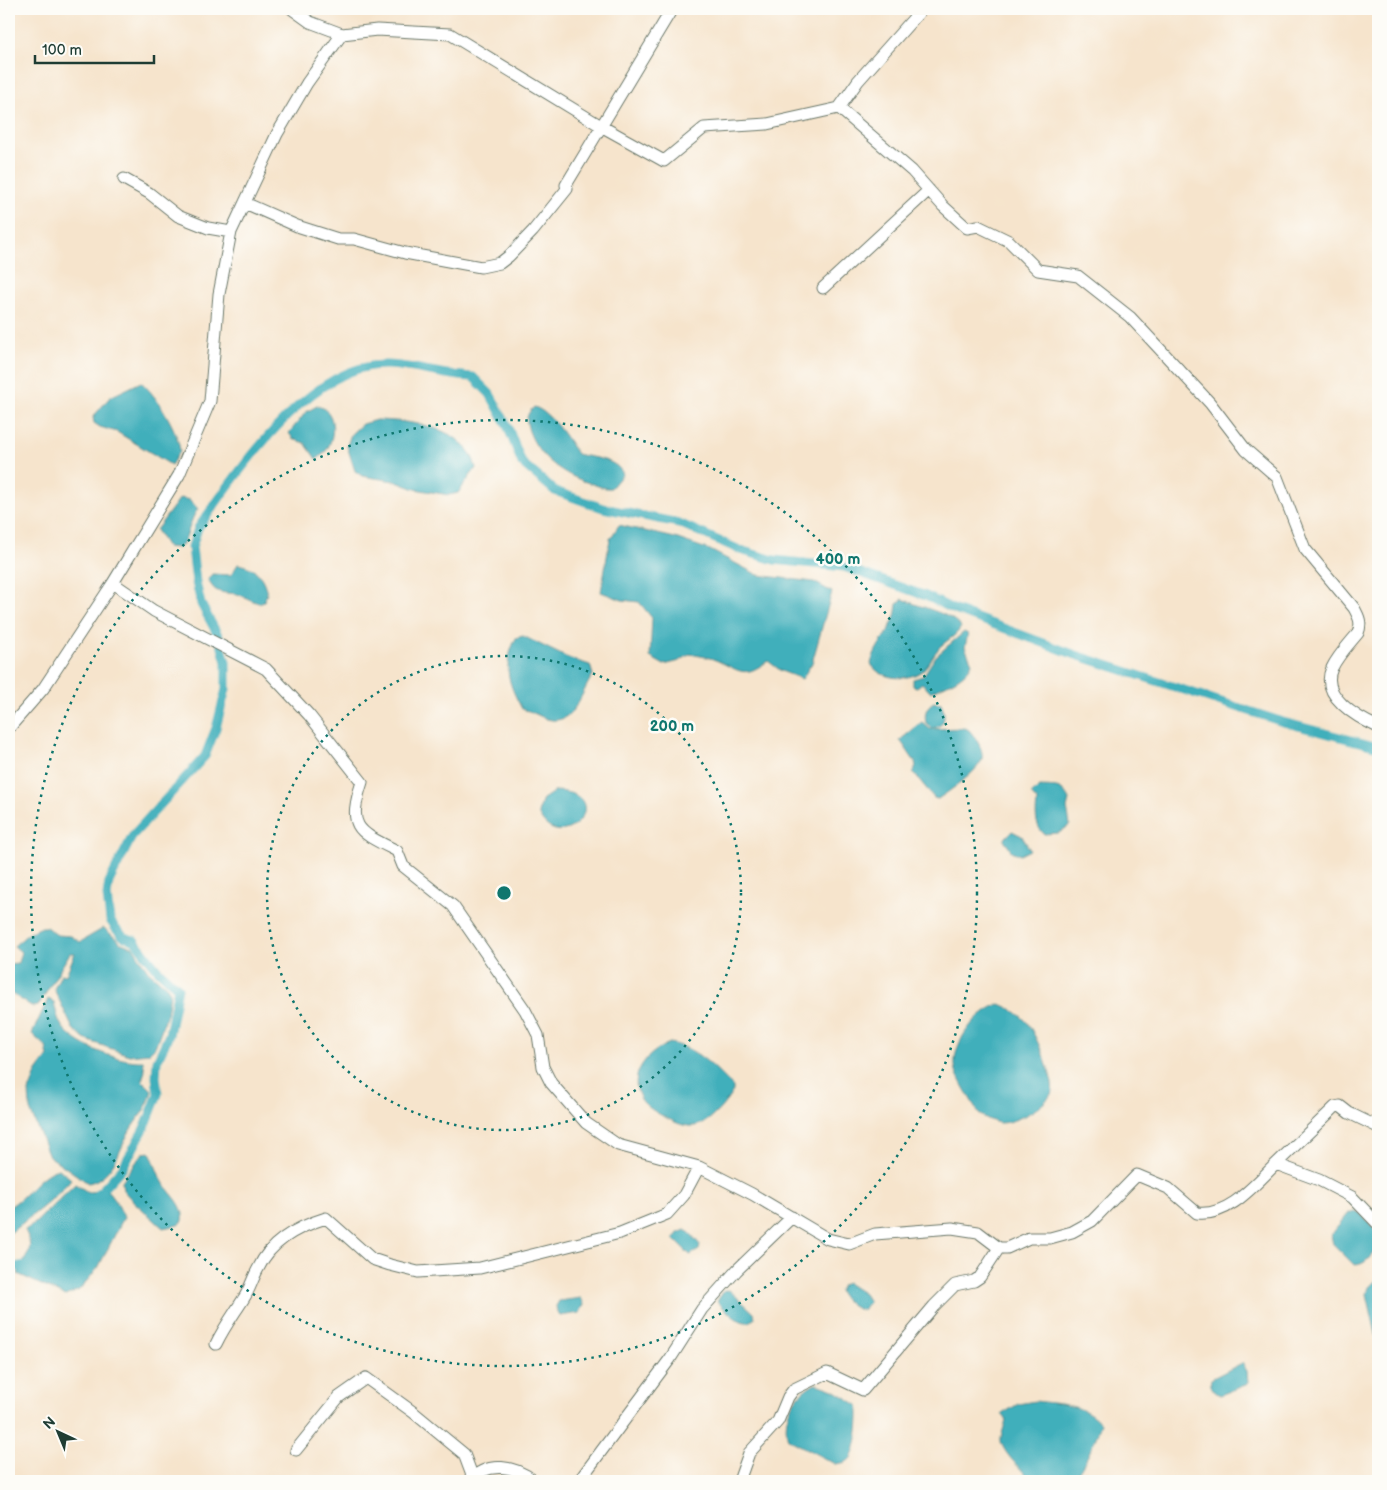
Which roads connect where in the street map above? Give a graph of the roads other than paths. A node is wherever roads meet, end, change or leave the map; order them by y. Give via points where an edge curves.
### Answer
1 (292, 9) edge
2 (672, 9) edge
3 (922, 9) edge
4 (342, 34) junction
5 (840, 108) junction
6 (601, 126) junction
7 (124, 179) dead end
8 (930, 190) junction
9 (245, 203) junction
10 (231, 232) junction
11 (823, 288) dead end
12 (113, 582) junction
13 (1378, 727) edge
14 (9, 728) edge
15 (1378, 1127) edge
16 (1276, 1164) junction
17 (699, 1167) junction
18 (792, 1217) junction
19 (1378, 1224) edge
20 (999, 1248) junction
21 (216, 1344) dead end
22 (296, 1450) dead end
23 (472, 1479) edge
24 (534, 1481) edge
25 (579, 1481) edge
26 (739, 1481) edge

1 - 4 street via 310,22
2 - 6 street
3 - 5 street via 858,81
4 - 6 street via 376,30 450,34
4 - 9 street via 329,49 287,117
5 - 6 street via 767,124 704,128 664,161
5 - 8 street
6 - 9 street via 566,185 567,189 533,231 500,263 481,267 465,265 354,239 338,239 297,226
7 - 10 street via 149,193 178,216 208,228
8 - 11 street
8 - 13 street via 967,228 978,226 990,231 1009,241 1038,270 1078,276 1103,294 1130,317 1182,372 1246,450 1277,477 1305,549 1359,618 1361,626 1358,633 1332,668 1331,687 1346,708
9 - 10 street
10 - 12 street via 219,294 210,401 179,475
12 - 14 street via 43,689
12 - 17 street via 154,611 266,669 309,715 362,782 354,805 356,822 368,836 397,851 402,866 453,906 520,1002 538,1035 543,1067 551,1083 586,1123 618,1145
15 - 16 street via 1340,1106 1335,1107
16 - 19 street via 1352,1197
16 - 20 street via 1241,1197 1214,1213 1206,1214 1197,1213 1168,1188 1137,1175 1092,1221 1072,1232 1050,1238 1029,1238 1007,1248
17 - 18 street
17 - 21 street via 684,1195 667,1214 620,1233 480,1268 418,1272 400,1268 372,1259 326,1218 301,1226 279,1242 260,1264 245,1298 225,1324
18 - 20 street via 828,1239 849,1244 875,1234 952,1228 978,1232
18 - 25 street via 702,1309 670,1359
20 - 26 street via 980,1277 948,1292 863,1390 827,1373 794,1389 778,1421 749,1452
22 - 23 street via 339,1397 366,1378 464,1454
23 - 24 street via 489,1469 506,1467 525,1473

